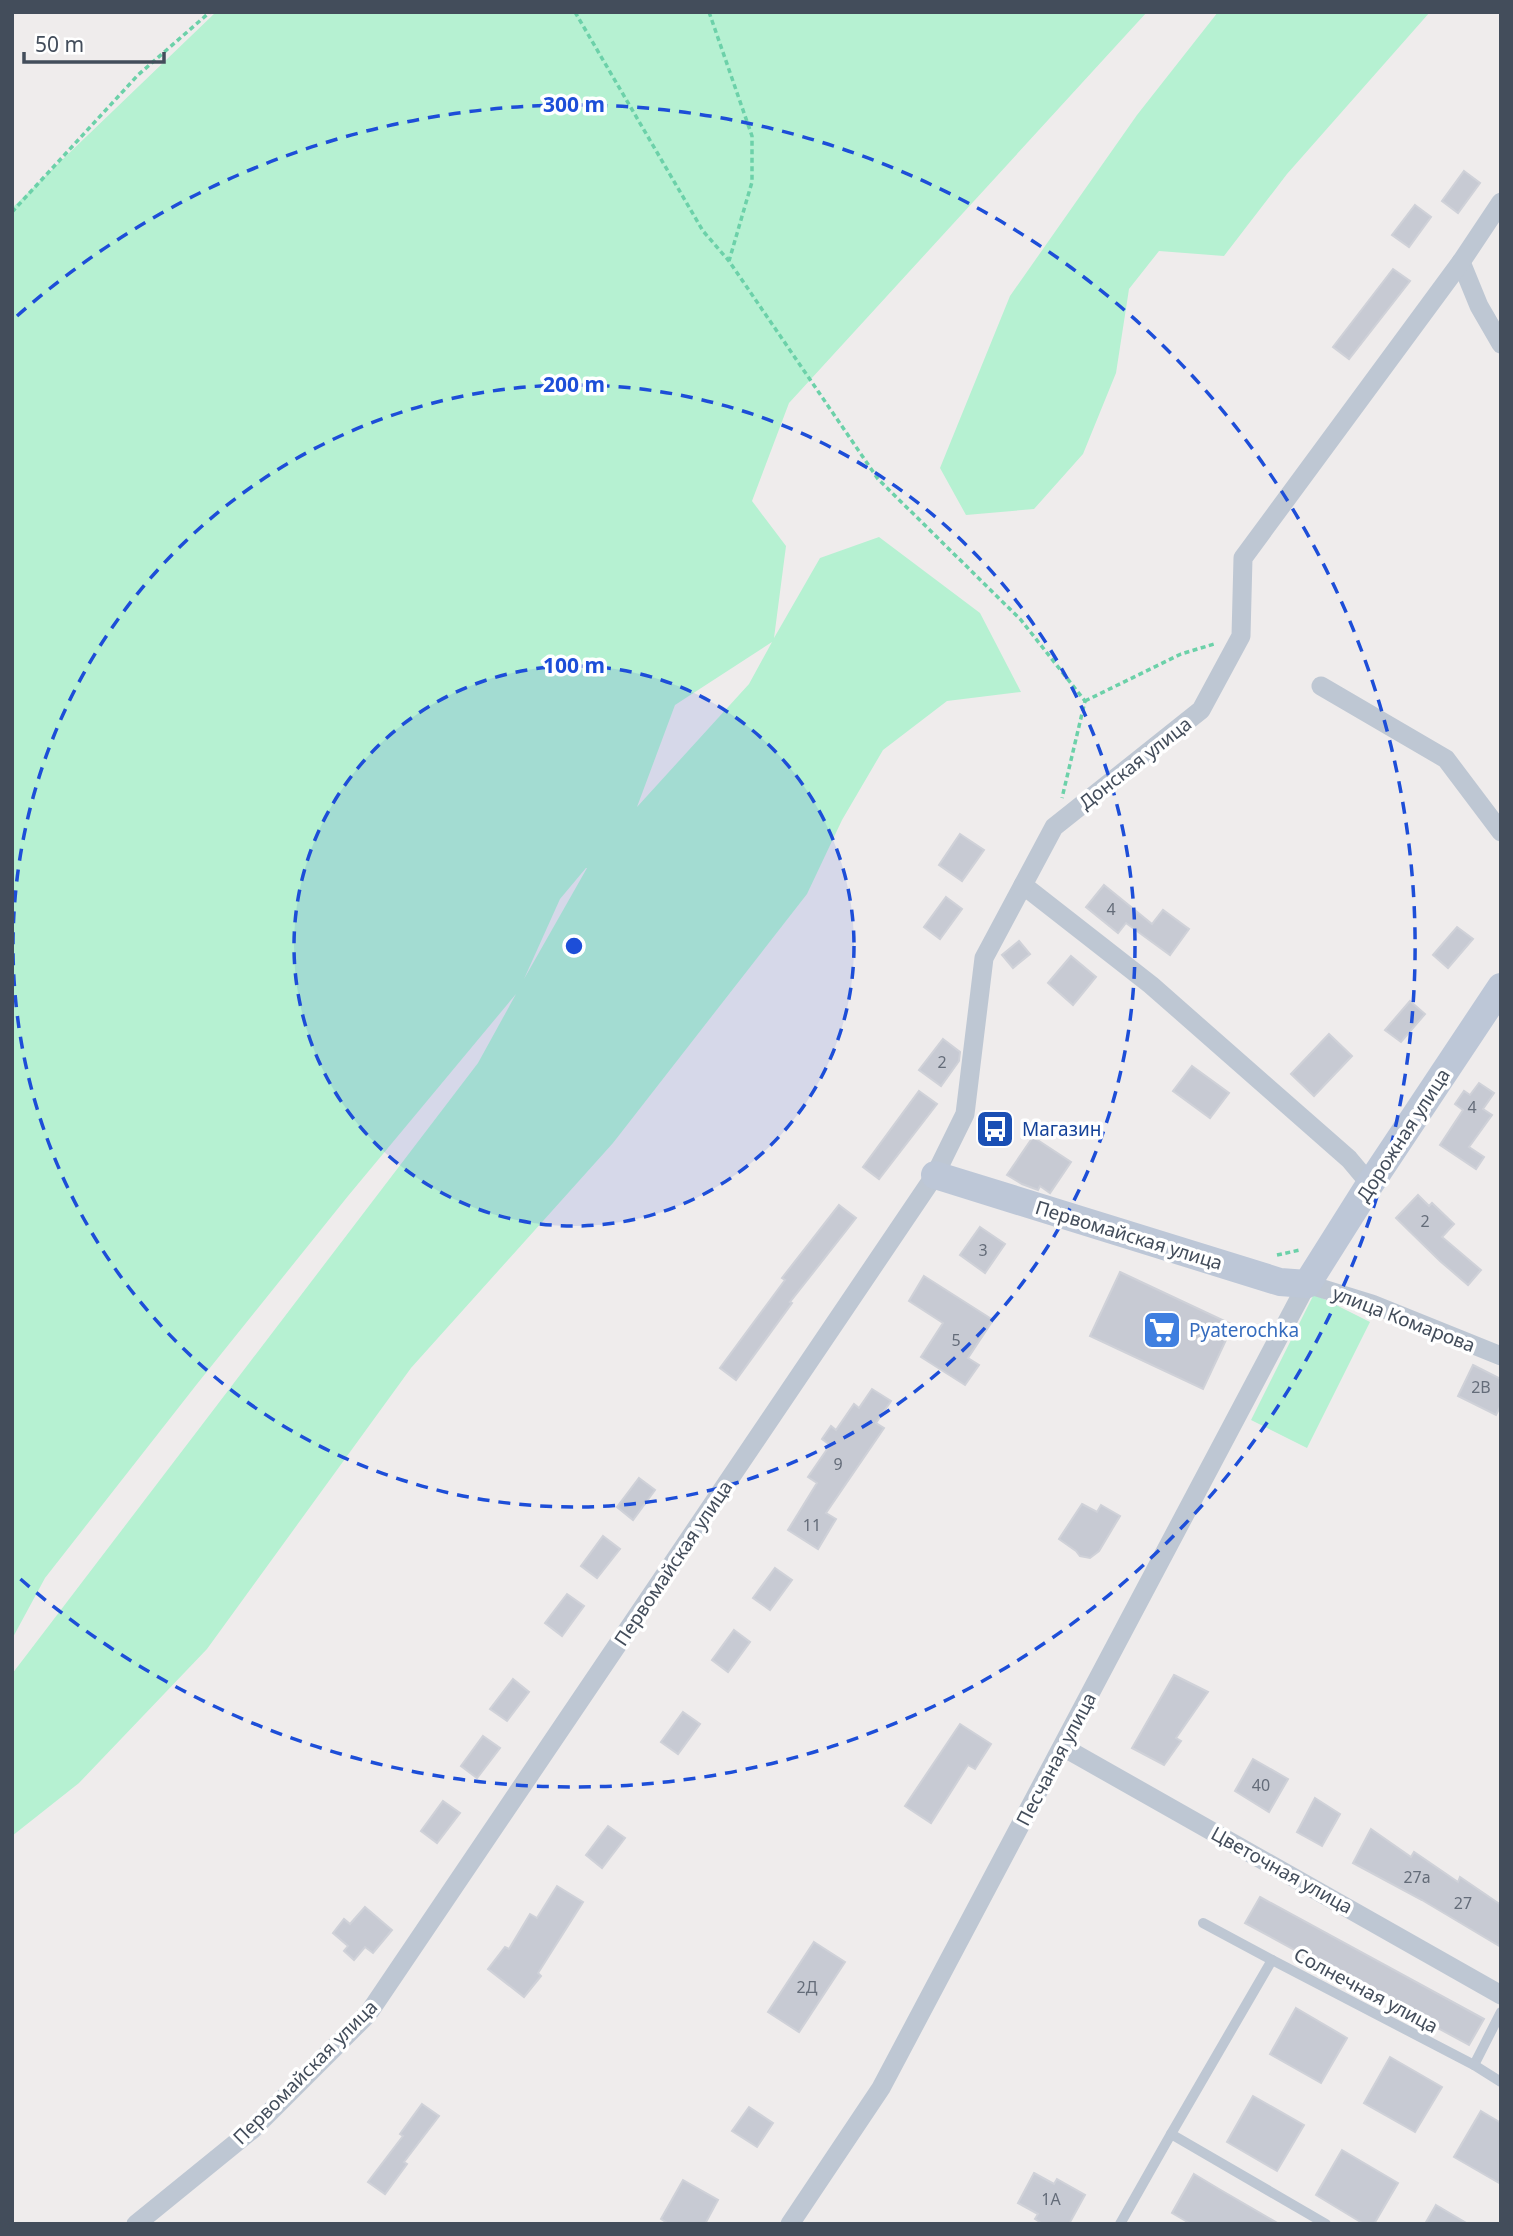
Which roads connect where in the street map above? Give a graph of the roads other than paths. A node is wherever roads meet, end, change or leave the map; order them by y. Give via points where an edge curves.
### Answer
1 (1501, 202) edge
2 (1461, 262) junction
3 (1501, 344) edge
4 (1321, 686) dead end
5 (1501, 832) edge
6 (1023, 885) junction
7 (1501, 988) edge
8 (935, 1175) junction
9 (1370, 1184) junction
10 (1307, 1284) junction
11 (1501, 1356) edge
12 (1063, 1746) junction
13 (1203, 1923) dead end
14 (1272, 1960) junction
15 (1501, 1995) edge
16 (1501, 2012) edge
17 (1474, 2065) junction
18 (1501, 2082) edge
19 (1171, 2134) junction
20 (136, 2224) edge
21 (790, 2224) edge
22 (1120, 2224) edge
23 (1326, 2224) edge

1 - 2 street, Донская улица
2 - 3 street
2 - 6 street, Донская улица via 1243,558 1241,636 1201,710 1054,827
4 - 5 street via 1446,758
6 - 8 street, Донская улица via 984,958 965,1114
6 - 9 street via 1151,985 1349,1159
7 - 9 street, Дорожная улица
8 - 10 street, Первомайская улица via 1280,1282
8 - 20 street, Первомайская улица via 368,2014 253,2129
9 - 10 street, Дорожная улица
10 - 11 street, улица Комарова via 1372,1304
10 - 12 street, Песчаная улица
12 - 15 street, Цветочная улица
12 - 21 street, Песчаная улица via 881,2088
13 - 14 lane
14 - 17 lane, Солнечная улица
14 - 19 lane, Солнечная улица
16 - 17 lane
17 - 18 lane, Солнечная улица
19 - 22 lane, Солнечная улица
19 - 23 lane

